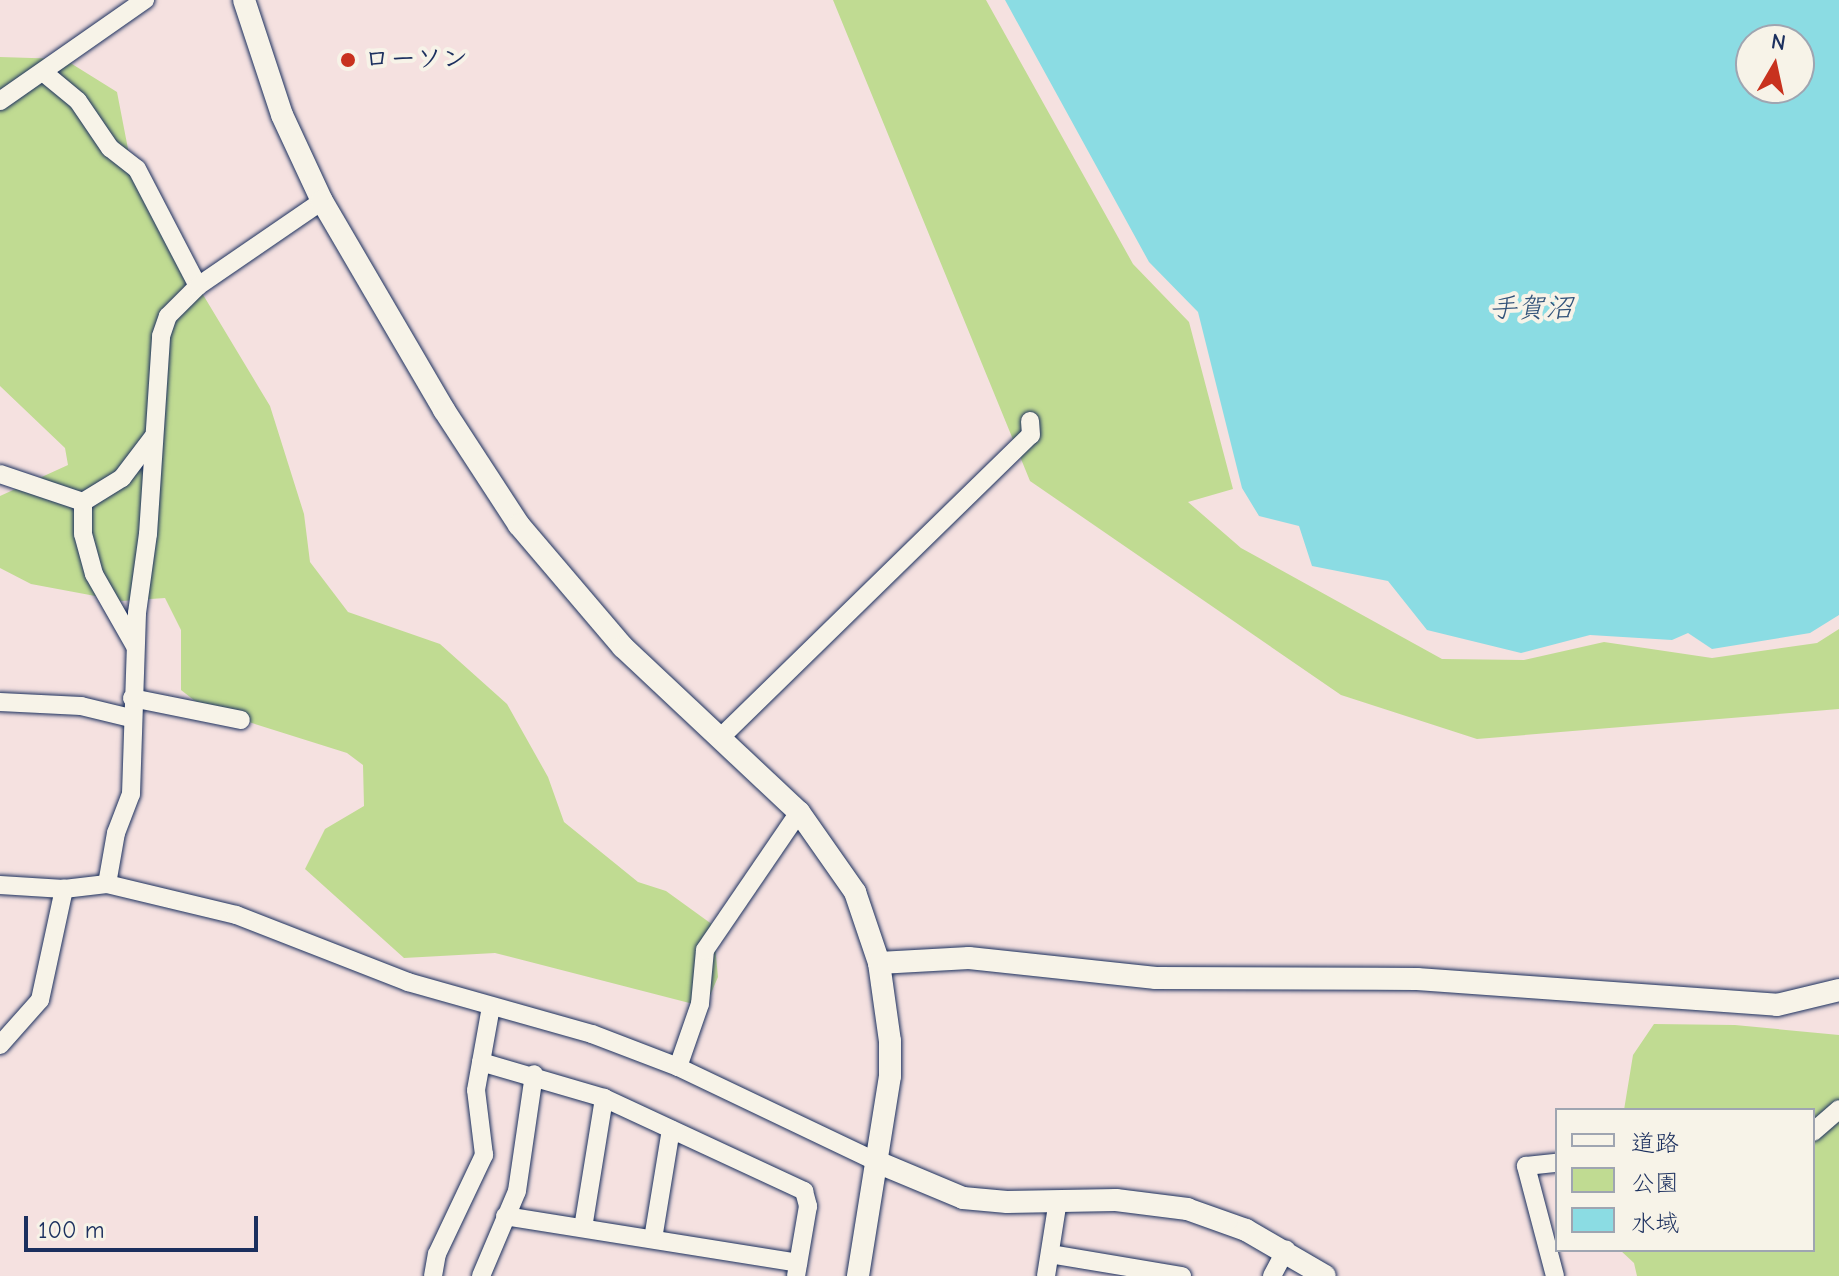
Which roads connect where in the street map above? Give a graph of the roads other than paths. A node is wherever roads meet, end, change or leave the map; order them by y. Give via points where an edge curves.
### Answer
1 (145, 0) edge
2 (244, 0) edge
3 (43, 72) junction
4 (0, 101) edge
5 (322, 201) junction
6 (198, 286) junction
7 (1030, 421) dead end
8 (153, 436) junction
9 (0, 474) edge
10 (83, 502) junction
11 (135, 646) junction
12 (132, 698) junction
13 (0, 702) edge
14 (131, 718) junction
15 (241, 720) dead end
16 (720, 738) junction
17 (799, 812) junction
18 (107, 884) junction
19 (0, 885) edge
20 (64, 889) junction
21 (879, 963) junction
22 (1839, 990) edge
23 (491, 1007) junction
24 (0, 1045) edge
25 (481, 1062) junction
26 (678, 1067) junction
27 (534, 1074) junction
28 (604, 1098) junction
29 (1839, 1109) edge
30 (671, 1129) junction
31 (1815, 1130) edge
32 (877, 1162) junction
33 (1555, 1163) edge
34 (1058, 1200) junction
35 (505, 1216) junction
36 (583, 1228) junction
37 (653, 1239) junction
38 (1286, 1250) junction
39 (1050, 1254) junction
40 (797, 1269) edge
41 (433, 1276) edge
42 (481, 1276) edge
43 (858, 1276) edge
44 (1046, 1276) edge
45 (1182, 1276) edge
46 (1272, 1276) edge
47 (1325, 1276) edge
48 (1555, 1276) edge

1 - 3 street
2 - 5 street via 282,115
3 - 4 street
3 - 6 street via 78,101 110,148 137,169
5 - 6 street
5 - 16 street via 438,402 519,525 623,647
6 - 8 street via 168,316 161,336
7 - 16 street via 1031,435
8 - 10 street via 122,478
8 - 11 street
9 - 10 street
10 - 11 street via 83,534 94,574
11 - 12 street
12 - 14 street
12 - 15 street
13 - 14 street via 81,706
14 - 18 street via 131,794 116,833
16 - 17 street
17 - 21 street via 855,892
17 - 26 street via 705,950 700,1004
18 - 20 street
18 - 23 street via 236,915 408,982
19 - 20 street
20 - 24 street via 40,1000
21 - 22 street via 969,958 1156,978 1417,979 1777,1005
21 - 32 street via 890,1076
23 - 25 street
23 - 26 street via 592,1034
25 - 27 street
25 - 41 street via 476,1090 484,1155 437,1254
26 - 32 street
27 - 28 street
27 - 35 street via 517,1191
28 - 30 street
28 - 36 street
29 - 31 street
30 - 37 street
30 - 40 street via 804,1191 808,1206
32 - 34 street via 963,1198
32 - 43 street
33 - 48 street via 1526,1166
34 - 38 street via 1116,1200 1187,1209
34 - 39 street
35 - 36 street
35 - 42 street
36 - 37 street
37 - 40 street
38 - 46 street
38 - 47 street
39 - 44 street
39 - 45 street

